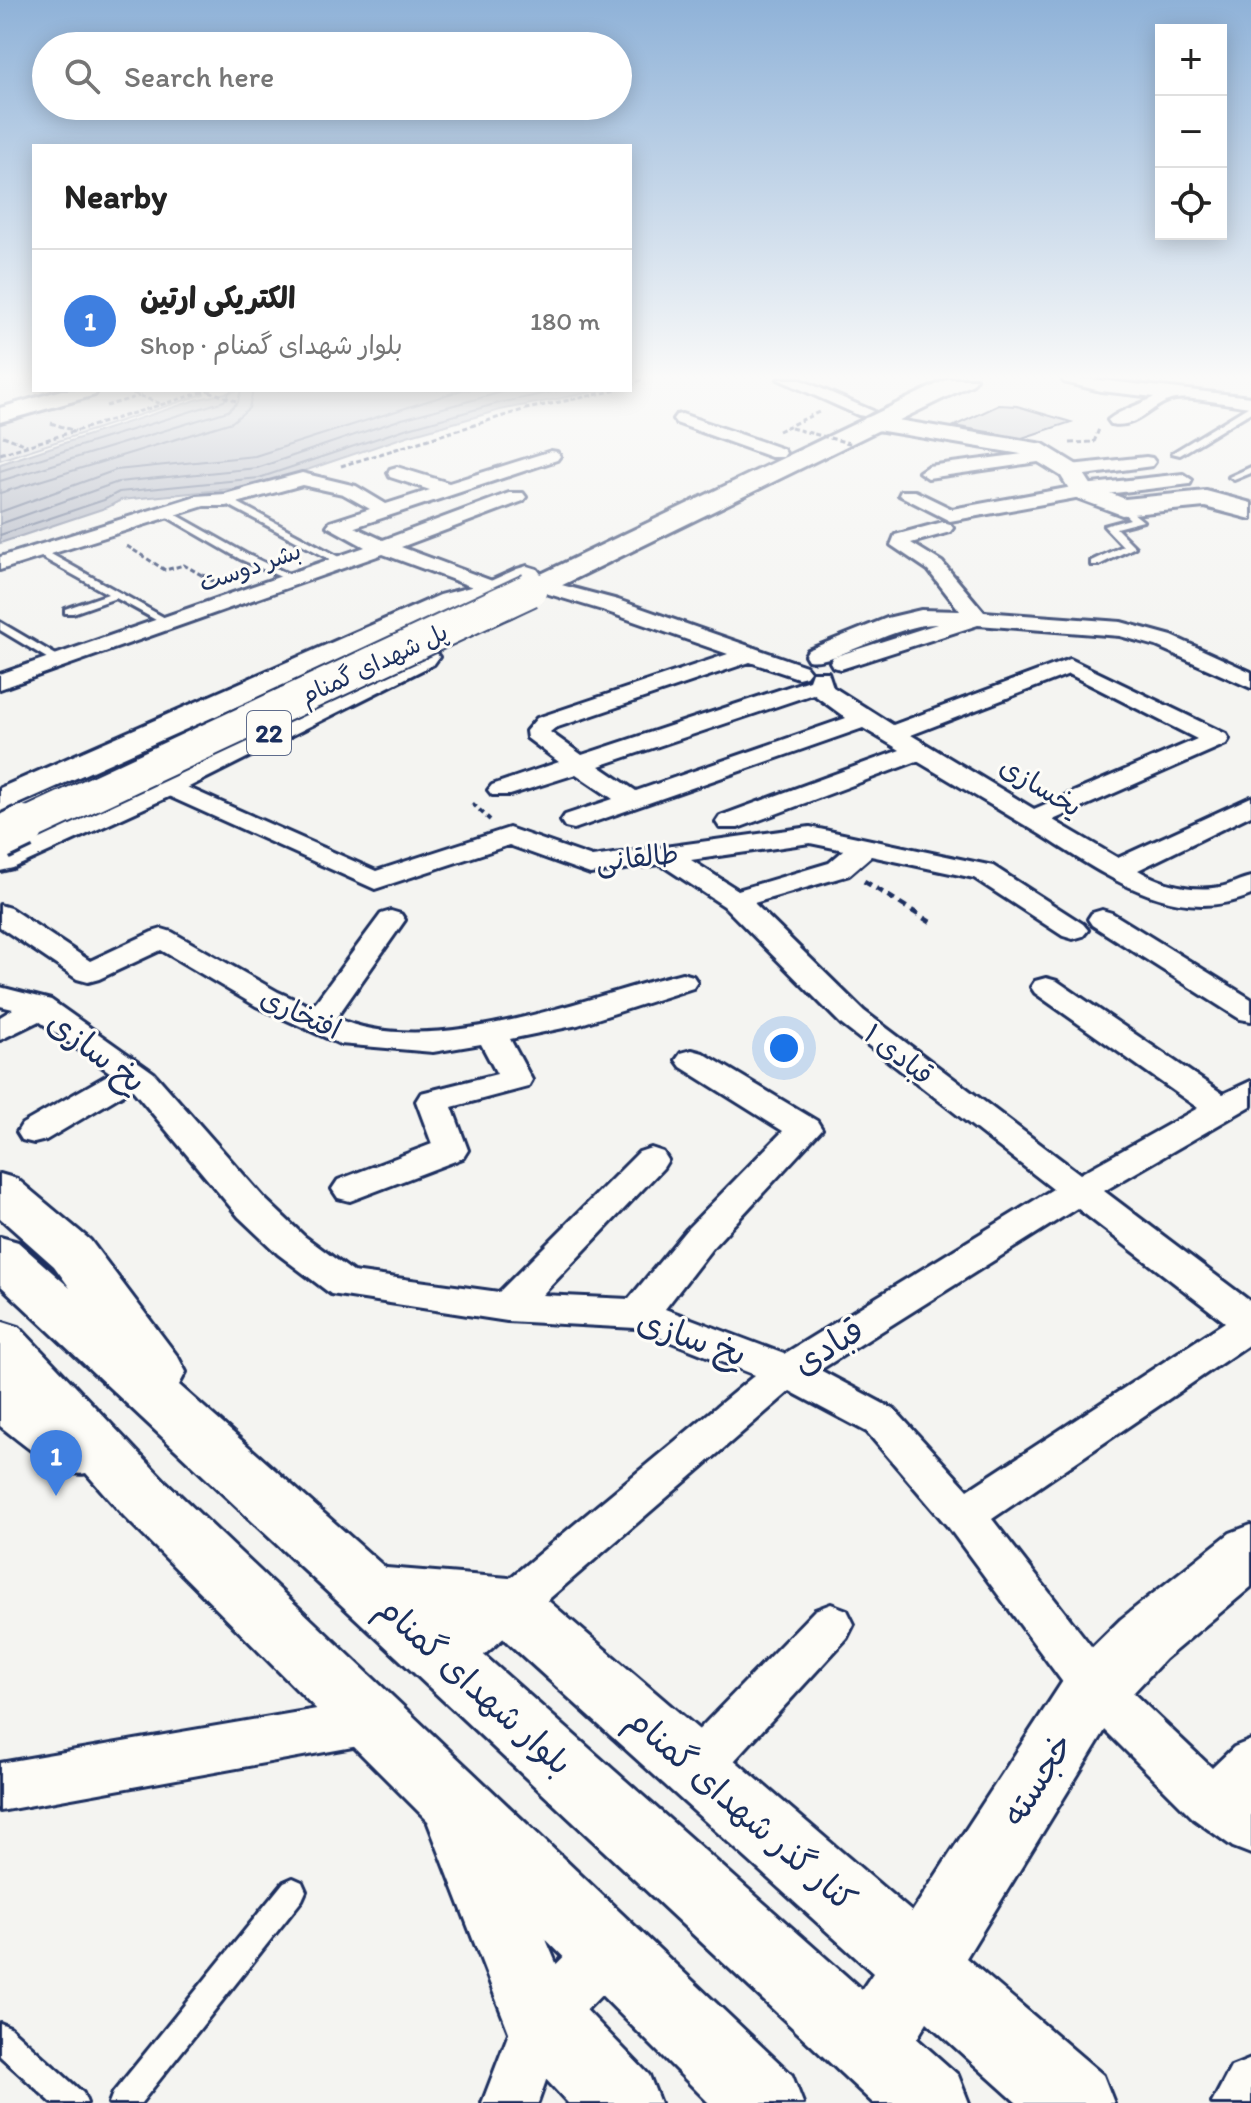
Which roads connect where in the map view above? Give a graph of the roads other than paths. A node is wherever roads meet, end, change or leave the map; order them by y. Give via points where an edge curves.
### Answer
1 (410, 477) edge
2 (484, 477) edge
3 (705, 477) edge
4 (741, 477) edge
5 (1070, 477) edge
6 (1103, 477) edge
7 (1183, 480) dead end
8 (1080, 485) junction
9 (447, 489) junction
10 (908, 495) dead end
11 (516, 497) dead end
12 (226, 500) junction
13 (1243, 505) edge
14 (1122, 507) junction
15 (165, 512) junction
16 (381, 512) junction
17 (943, 528) dead end
18 (382, 547) junction
19 (38, 551) junction
20 (343, 562) junction
21 (1095, 563) dead end
22 (0, 564) edge
23 (575, 568) junction
24 (294, 579) junction
25 (534, 588) junction
26 (496, 589) junction
27 (116, 595) junction
28 (69, 611) dead end
29 (977, 618) junction
30 (169, 623) junction
31 (0, 625) edge
32 (696, 627) junction
33 (751, 654) junction
34 (59, 661) junction
35 (818, 667) junction
36 (1251, 681) edge
37 (0, 682) edge
38 (866, 719) junction
39 (892, 734) junction
40 (920, 751) junction
41 (81, 764) junction
42 (579, 765) junction
43 (164, 785) junction
44 (501, 790) dead end
45 (633, 800) junction
46 (2, 802) edge
47 (126, 802) junction
48 (1251, 805) edge
49 (1033, 819) junction
50 (574, 821) dead end
51 (729, 822) dead end
52 (0, 838) edge
53 (865, 847) junction
54 (664, 855) junction
55 (0, 860) edge
56 (1117, 869) junction
57 (1251, 885) edge
58 (734, 900) junction
59 (0, 914) edge
60 (1102, 919) dead end
61 (391, 920) dead end
62 (1073, 930) dead end
63 (682, 982) dead end
64 (1046, 987) dead end
65 (0, 996) edge
66 (40, 1007) junction
67 (1251, 1012) edge
68 (317, 1022) junction
69 (0, 1030) edge
70 (491, 1033) junction
71 (692, 1060) dead end
72 (133, 1074) junction
73 (1236, 1101) edge
74 (34, 1132) dead end
75 (651, 1160) dead end
76 (350, 1189) dead end
77 (0, 1191) edge
78 (1077, 1191) junction
79 (9, 1262) edge
80 (507, 1307) junction
81 (639, 1314) junction
82 (1251, 1323) edge
83 (0, 1341) edge
84 (787, 1371) junction
85 (0, 1397) edge
86 (214, 1448) junction
87 (145, 1499) junction
88 (964, 1515) junction
89 (1251, 1551) edge
90 (374, 1594) junction
91 (509, 1605) junction
92 (831, 1624) dead end
93 (446, 1659) junction
94 (1095, 1688) junction
95 (375, 1721) junction
96 (1251, 1763) edge
97 (695, 1768) junction
98 (0, 1787) edge
99 (451, 1795) junction
100 (1212, 1802) junction
101 (1251, 1829) edge
102 (293, 1891) dead end
103 (609, 1949) junction
104 (920, 1966) junction
105 (541, 2018) junction
106 (0, 2037) edge
107 (869, 2046) junction
108 (1251, 2087) edge
109 (73, 2103) edge
110 (123, 2103) edge
111 (510, 2103) edge
112 (621, 2103) edge
113 (764, 2103) edge
114 (930, 2103) edge
115 (1075, 2103) edge
116 (1240, 2103) edge

1 - 9 street
2 - 9 street
3 - 26 main road, 22
4 - 23 main road, 22
5 - 8 main road
6 - 8 street
7 - 8 street
8 - 10 street via 950,515
8 - 14 main road
9 - 16 street
11 - 18 street, بشر دوست
12 - 15 street via 203,500
12 - 16 street via 302,479 349,490 377,504
12 - 20 lane
13 - 14 main road via 1206,499
14 - 21 lane via 1138,521 1109,526 1130,547
15 - 19 street
15 - 24 lane
16 - 18 street via 337,526
17 - 29 street via 902,539 901,545 935,566
18 - 20 street, بشر دوست
18 - 26 street
19 - 22 street
19 - 27 lane
20 - 24 street, بشر دوست
23 - 25 main road, 22
23 - 32 street via 591,581
24 - 30 street, بشر دوست
25 - 32 street
25 - 43 main road, 22 via 449,644
25 - 52 main road, پل شهدای گمنام, bridge
26 - 41 main road, 22 via 450,601
26 - 46 main road, پل شهدای گمنام
27 - 28 lane
27 - 30 lane
29 - 35 street
29 - 36 street via 1121,629 1164,641
30 - 34 street, بشر دوست
31 - 34 lane
32 - 33 street
32 - 35 street via 780,649
33 - 35 street
33 - 42 street via 546,723 539,738
34 - 37 street, بشر دوست
35 - 38 street, یخسازی via 822,690
35 - 42 street
38 - 39 street, یخسازی
38 - 45 street
39 - 40 street, یخسازی
39 - 49 street via 1070,666 1217,739
40 - 49 street, یخسازی
40 - 51 street
41 - 46 main road, 22
41 - 47 main road via 69,777 76,796
42 - 44 street
42 - 45 street
43 - 47 main road, 22
43 - 54 street, طالقانی via 375,881 509,836 590,866
45 - 50 street
47 - 55 main road, 22
48 - 56 street
49 - 56 street, یخسازی
53 - 54 street, طالقانی via 810,835
53 - 58 street via 839,869
53 - 62 street, طالقانی via 983,872
54 - 58 street, قبادی ۱
56 - 57 street, یخسازی via 1172,896 1198,898
58 - 78 street, قبادی ۱ via 853,1018
59 - 68 street, افتخاری via 88,973 162,938
60 - 67 street
61 - 68 street
63 - 70 street, افتخاری via 567,1018
64 - 73 street
65 - 66 street, یخ سازی
66 - 69 street
66 - 72 street, یخ سازی
68 - 70 street, افتخاری via 351,1037 433,1042
70 - 76 street via 516,1080 433,1101 451,1150
71 - 81 street via 805,1129 700,1238
72 - 74 street
72 - 80 street, یخ سازی via 252,1208 344,1284
73 - 78 street, قبادی
75 - 80 street
77 - 86 main road via 72,1253
78 - 82 street, قبادی ۱
78 - 84 street, قبادی
79 - 86 main road, بلوار شهدای گمنام
80 - 81 street, یخ سازی
81 - 84 street, یخ سازی
82 - 88 street
83 - 87 main road
84 - 88 street, یخ سازی via 881,1421
84 - 91 street, قبادی
85 - 87 main road
86 - 90 main road, بلوار شهدای گمنام
87 - 95 main road
88 - 94 street, یخ سازی
89 - 94 main road, خجسته via 1143,1639
90 - 91 main road
90 - 93 main road, بلوار شهدای گمنام
91 - 93 street, قبادی
91 - 97 main road, کنار گذر شهدای گمنام
92 - 97 street
93 - 107 main road, بلوار شهدای گمنام
94 - 100 street, یخ سازی
94 - 104 main road, خجسته
95 - 98 street
95 - 99 main road
96 - 100 street
97 - 104 main road, کنار گذر شهدای گمنام
99 - 103 main road
99 - 105 main road
100 - 101 street, یخ سازی
102 - 110 lane
103 - 105 street
103 - 113 main road
104 - 107 main road, خجسته
104 - 115 main road, کنار گذر شهدای گمنام
105 - 111 street
105 - 112 main road
106 - 109 lane
107 - 114 main road, بلوار شهدای گمنام
108 - 116 street

